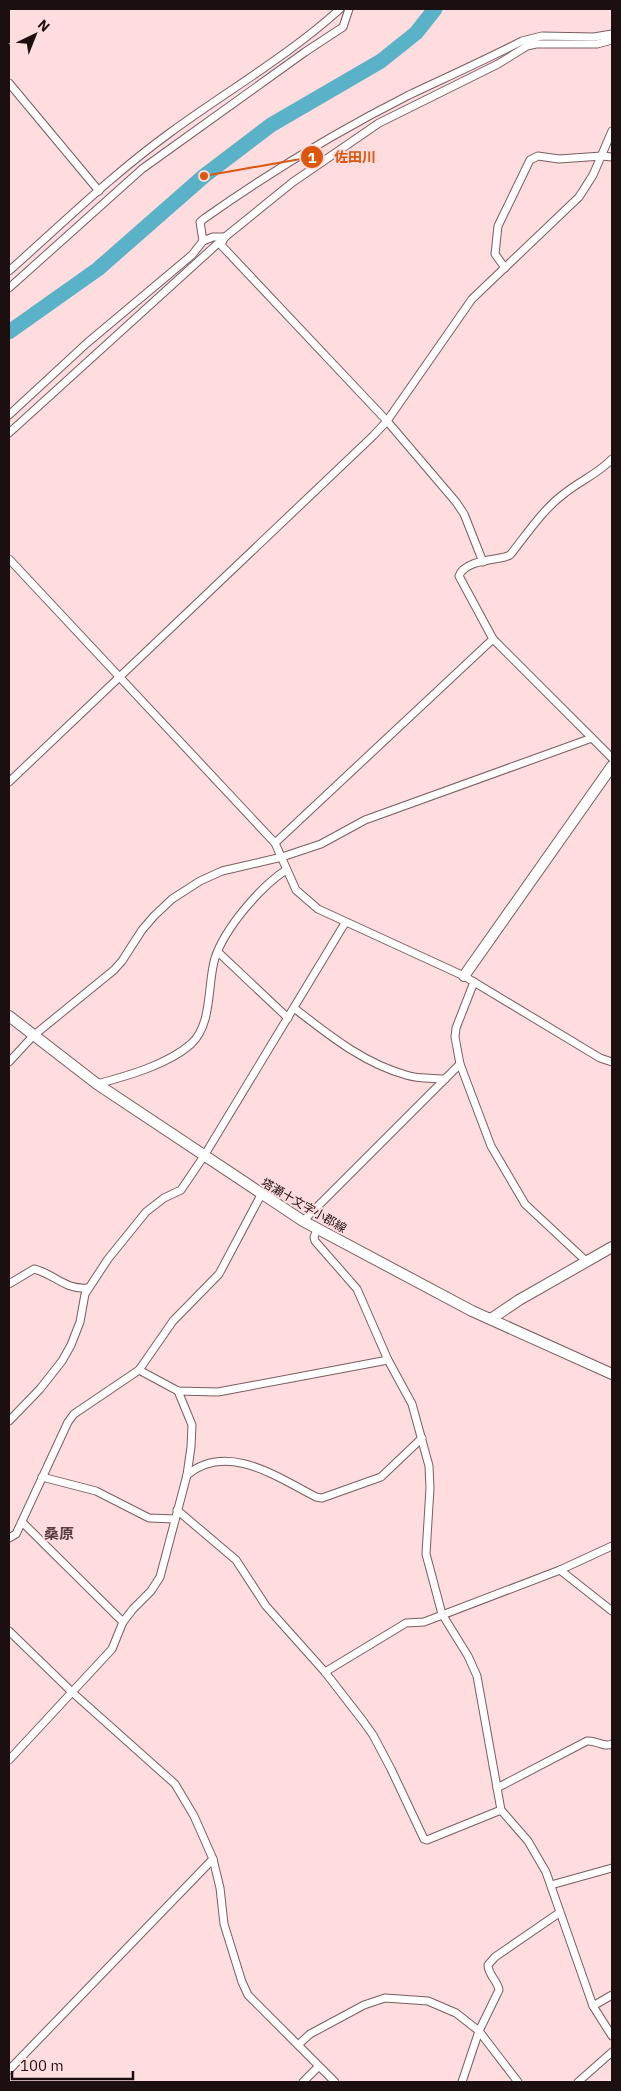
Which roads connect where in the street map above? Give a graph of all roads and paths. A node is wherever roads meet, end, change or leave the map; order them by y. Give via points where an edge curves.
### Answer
1 (340, 9) edge
2 (349, 9) edge
3 (612, 34) edge
4 (612, 40) edge
5 (9, 83) edge
6 (612, 131) edge
7 (602, 156) junction
8 (612, 157) edge
9 (99, 191) junction
10 (225, 238) junction
11 (203, 241) junction
12 (505, 268) junction
13 (9, 271) edge
14 (9, 288) edge
15 (9, 415) edge
16 (387, 421) junction
17 (9, 433) edge
18 (612, 458) edge
19 (9, 559) edge
20 (483, 562) junction
21 (493, 639) junction
22 (120, 677) junction
23 (592, 738) junction
24 (612, 758) edge
25 (612, 766) edge
26 (9, 782) edge
27 (275, 843) junction
28 (282, 857) junction
29 (286, 870) junction
30 (345, 923) junction
31 (218, 952) junction
32 (464, 976) junction
33 (474, 982) junction
34 (294, 1008) junction
35 (9, 1016) edge
36 (288, 1018) junction
37 (33, 1036) junction
38 (9, 1062) edge
39 (612, 1062) edge
40 (460, 1064) junction
41 (444, 1079) junction
42 (97, 1084) junction
43 (204, 1156) junction
44 (261, 1195) junction
45 (303, 1221) junction
46 (317, 1229) junction
47 (612, 1247) edge
48 (586, 1261) junction
49 (9, 1284) edge
50 (88, 1288) junction
51 (491, 1319) junction
52 (388, 1360) junction
53 (139, 1370) junction
54 (612, 1374) edge
55 (178, 1391) junction
56 (9, 1421) edge
57 (422, 1438) junction
58 (187, 1475) junction
59 (42, 1477) junction
60 (177, 1510) junction
61 (175, 1519) junction
62 (22, 1522) junction
63 (9, 1538) edge
64 (612, 1546) edge
65 (560, 1570) junction
66 (612, 1611) edge
67 (442, 1614) junction
68 (123, 1622) junction
69 (9, 1631) edge
70 (325, 1672) junction
71 (73, 1693) junction
72 (612, 1744) edge
73 (9, 1760) edge
74 (497, 1788) junction
75 (501, 1810) junction
76 (213, 1859) junction
77 (612, 1868) edge
78 (551, 1885) junction
79 (559, 1913) junction
80 (612, 1995) edge
81 (593, 2006) junction
82 (479, 2031) junction
83 (612, 2036) edge
84 (298, 2045) junction
85 (612, 2052) edge
86 (318, 2067) junction
87 (9, 2070) edge
88 (303, 2082) edge
89 (334, 2082) edge
90 (462, 2082) edge
91 (518, 2082) edge
92 (578, 2082) edge

1 - 9 street via 300,42 170,132
2 - 14 street via 344,27 142,169
3 - 11 street via 534,37 409,95 324,140 237,195 200,222
4 - 10 street via 597,44 527,46 379,124 293,182
5 - 9 street
6 - 7 street
7 - 8 street
7 - 12 street via 579,197
7 - 12 street via 559,159 538,156 530,160 498,226 495,254
9 - 13 street
10 - 11 street via 213,237
10 - 16 street via 221,244
10 - 17 street
11 - 15 street via 192,255
12 - 16 street via 472,299
16 - 20 street via 456,502
16 - 22 street
18 - 20 street via 551,506 510,554
19 - 22 street
20 - 21 street via 469,565 459,576
21 - 23 street
21 - 27 street
22 - 26 street
22 - 27 street
23 - 24 street
23 - 28 street via 365,820 321,844
25 - 32 main road
27 - 28 street
28 - 29 street
28 - 37 street via 222,871 172,899 142,930 114,970
29 - 30 street via 304,898
29 - 31 street via 260,891 224,938
30 - 32 street
30 - 34 street
31 - 36 street
31 - 42 street via 210,978 205,1020 191,1044 137,1073
32 - 33 street
33 - 39 street via 600,1058
33 - 40 street via 456,1028
34 - 36 street
34 - 41 street via 340,1043 378,1066 408,1076
35 - 37 main road, 塔瀬十文字小郡線
36 - 43 street
37 - 38 street
37 - 42 main road, 塔瀬十文字小郡線
40 - 41 street
40 - 48 street via 491,1146 525,1204
41 - 45 street
42 - 43 main road, 塔瀬十文字小郡線
43 - 44 main road, 塔瀬十文字小郡線
43 - 50 street via 181,1190 156,1204 134,1225
44 - 45 main road, 塔瀬十文字小郡線
44 - 53 street via 219,1274 173,1320
45 - 46 main road, 塔瀬十文字小郡線
46 - 51 main road, 塔瀬十文字小郡線
46 - 52 street via 315,1241 357,1289
47 - 48 main road
48 - 51 main road
49 - 50 street via 34,1269 71,1288
50 - 56 street via 80,1322 62,1361 40,1390
51 - 54 main road, 塔瀬十文字小郡線
52 - 55 street via 218,1392
52 - 57 street via 412,1404
53 - 55 street
53 - 59 street via 74,1414
55 - 58 street via 192,1425
57 - 58 street via 381,1477 322,1498 257,1466 240,1462 209,1464
57 - 67 street via 430,1466 426,1554
58 - 60 street
59 - 61 street via 96,1491 149,1518
59 - 62 street
60 - 61 street
60 - 70 street via 236,1560 266,1606
61 - 68 street via 160,1577
62 - 63 street via 16,1534
62 - 68 street
64 - 65 street
65 - 66 street
65 - 67 street
67 - 70 street via 424,1622 406,1623
67 - 74 street via 477,1676
68 - 71 street via 112,1649
69 - 71 street
70 - 75 street via 373,1736 424,1839
71 - 73 street
71 - 76 street via 175,1784
72 - 74 street via 587,1741
74 - 75 street
75 - 78 street via 528,1841
76 - 84 street via 224,1924 242,1982 248,1995
76 - 87 street
77 - 78 street
78 - 79 street
79 - 81 street
79 - 82 street via 490,1960 488,1971 499,1990
80 - 81 street
81 - 83 street
82 - 84 street via 456,2013 428,2001 385,1998 337,2019
82 - 90 street
82 - 91 street
84 - 86 street
85 - 92 street
86 - 88 street
86 - 89 street

